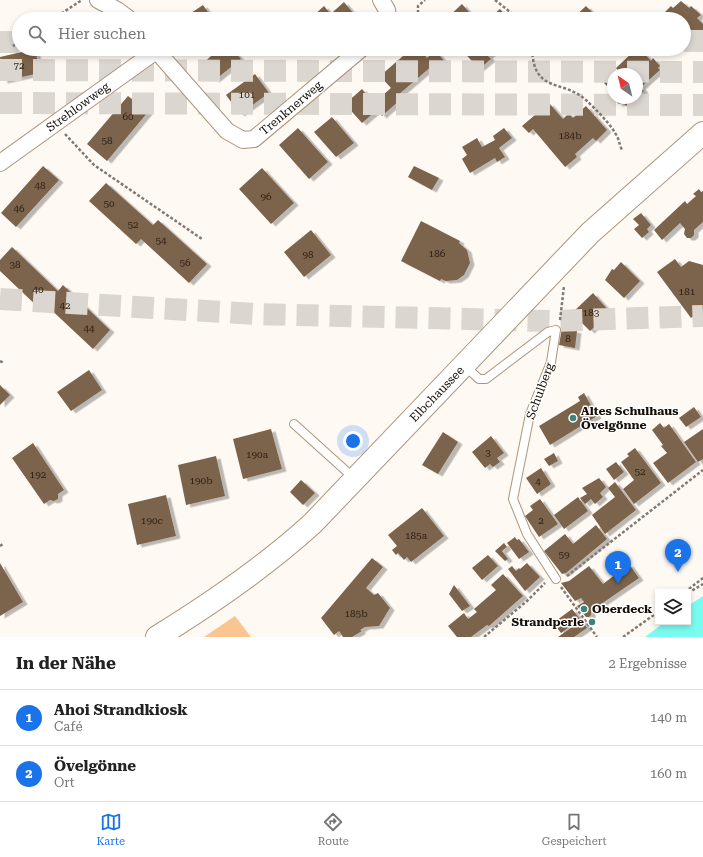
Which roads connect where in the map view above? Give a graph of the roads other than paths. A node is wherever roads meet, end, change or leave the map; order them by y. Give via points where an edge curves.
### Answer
1 (98, 0) edge
2 (381, 0) edge
3 (120, 12) edge
4 (387, 12) edge
5 (147, 56) edge
6 (160, 56) edge
7 (353, 56) edge
8 (703, 133) edge
9 (0, 163) edge
10 (464, 365) junction
11 (294, 424) dead end
12 (356, 479) junction
13 (556, 579) road end
14 (157, 637) edge

1 - 3 street
2 - 4 street
5 - 9 street, Strehlowweg
6 - 7 street, Trenknerweg via 227,132 243,140 254,139
8 - 10 main road, Elbchaussee via 590,233
10 - 12 main road, Elbchaussee
10 - 13 lane, Schulberg via 479,379 486,380 548,332 556,330 551,362 530,414 513,499 527,534
11 - 12 lane
12 - 14 main road, Elbchaussee via 314,523 272,560

